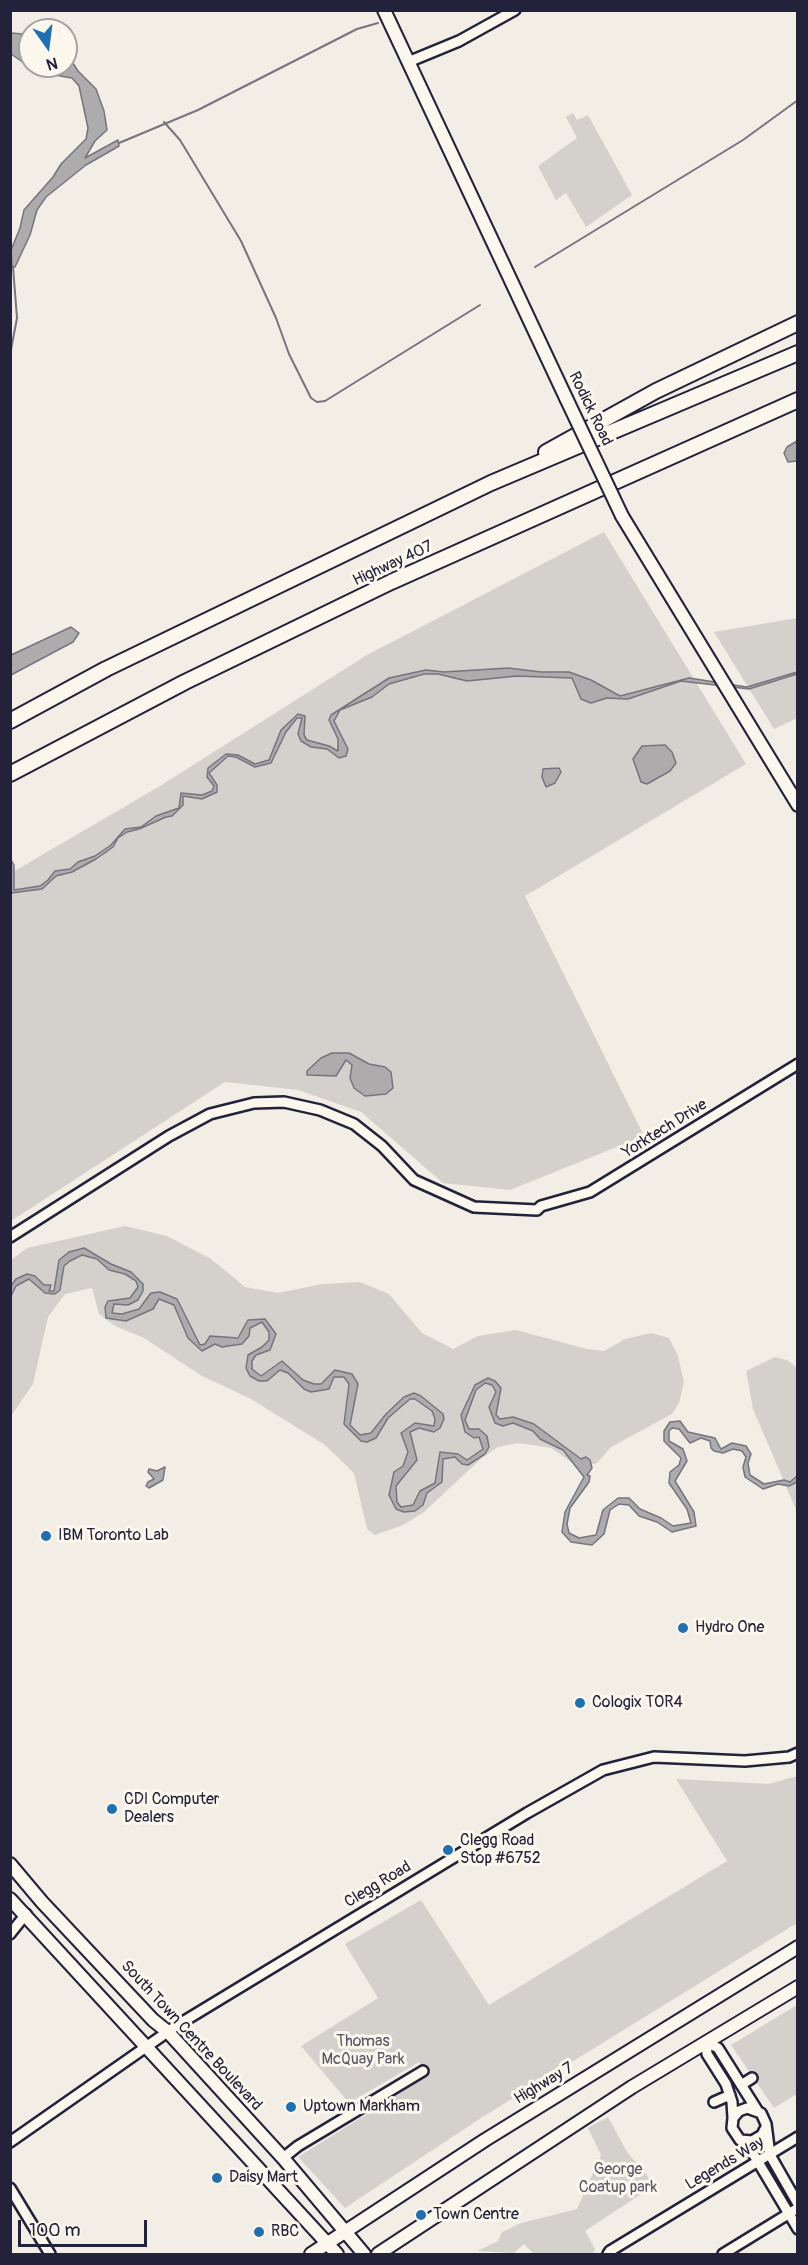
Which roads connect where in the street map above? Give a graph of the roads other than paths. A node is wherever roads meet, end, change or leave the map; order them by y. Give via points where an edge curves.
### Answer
1 (384, 10) edge
2 (515, 10) edge
3 (408, 62) junction
4 (798, 323) edge
5 (798, 353) edge
6 (798, 400) edge
7 (798, 405) edge
8 (761, 416) junction
9 (491, 483) junction
10 (10, 721) edge
11 (10, 774) edge
12 (798, 806) edge
13 (798, 1064) edge
14 (10, 1237) edge
15 (798, 1753) edge
16 (10, 1864) edge
17 (10, 1899) edge
18 (42, 1902) junction
19 (26, 1914) junction
20 (10, 1922) edge
21 (10, 1934) edge
22 (798, 1947) edge
23 (798, 1987) edge
24 (168, 2032) junction
25 (706, 2042) junction
26 (149, 2047) junction
27 (423, 2071) dead end
28 (752, 2078) dead end
29 (741, 2085) junction
30 (730, 2095) junction
31 (714, 2102) dead end
32 (756, 2110) junction
33 (733, 2118) junction
34 (765, 2129) junction
35 (798, 2137) edge
36 (740, 2140) junction
37 (10, 2142) edge
38 (770, 2155) junction
39 (283, 2158) junction
40 (756, 2162) junction
41 (10, 2188) edge
42 (795, 2209) edge
43 (798, 2229) edge
44 (346, 2231) junction
45 (327, 2244) junction
46 (50, 2254) edge
47 (311, 2254) edge
48 (337, 2254) edge
49 (364, 2254) edge
50 (378, 2254) edge
51 (608, 2254) edge
52 (723, 2254) edge

1 - 3 main road, Rodick Road
2 - 3 street via 459,41
3 - 12 main road, Rodick Road, bridge via 622,516
4 - 9 highway via 656,391
5 - 9 highway, Highway 407
6 - 8 highway, Highway 407
7 - 8 highway
8 - 11 highway, Highway 407 via 382,587 184,682
9 - 10 highway, Highway 407 via 117,664
13 - 14 street, Yorktech Drive via 590,1192 541,1206 537,1203 525,1208 474,1207 414,1180 354,1124 320,1110 284,1102 254,1103 210,1114 169,1136
15 - 24 street, Clegg Road via 745,1761 654,1757 603,1770
16 - 18 main road, South Town Centre Boulevard
17 - 19 main road
18 - 19 main road
18 - 24 main road, South Town Centre Boulevard
19 - 20 street
19 - 21 street
19 - 26 main road
22 - 44 main road, Highway 7 via 485,2140
23 - 25 main road
24 - 26 street, Clegg Road
24 - 39 main road, South Town Centre Boulevard
25 - 29 street via 718,2048
25 - 30 street via 707,2054
25 - 50 main road
26 - 37 street, Clegg Road
26 - 45 main road
27 - 39 street
28 - 29 street
29 - 32 street
30 - 31 street
30 - 33 street
32 - 33 street via 743,2109
32 - 34 street via 764,2118
33 - 36 street via 732,2128
34 - 36 street via 758,2139
34 - 38 street
35 - 38 street, Legends Way
36 - 40 street
38 - 40 street, Legends Way
38 - 42 street
39 - 44 main road, South Town Centre Boulevard
40 - 42 street
40 - 51 street, Legends Way
41 - 46 street
42 - 43 street
42 - 52 street
44 - 45 main road, Highway 7
44 - 49 main road, South Town Centre Boulevard
45 - 47 main road, Highway 7
45 - 48 main road

